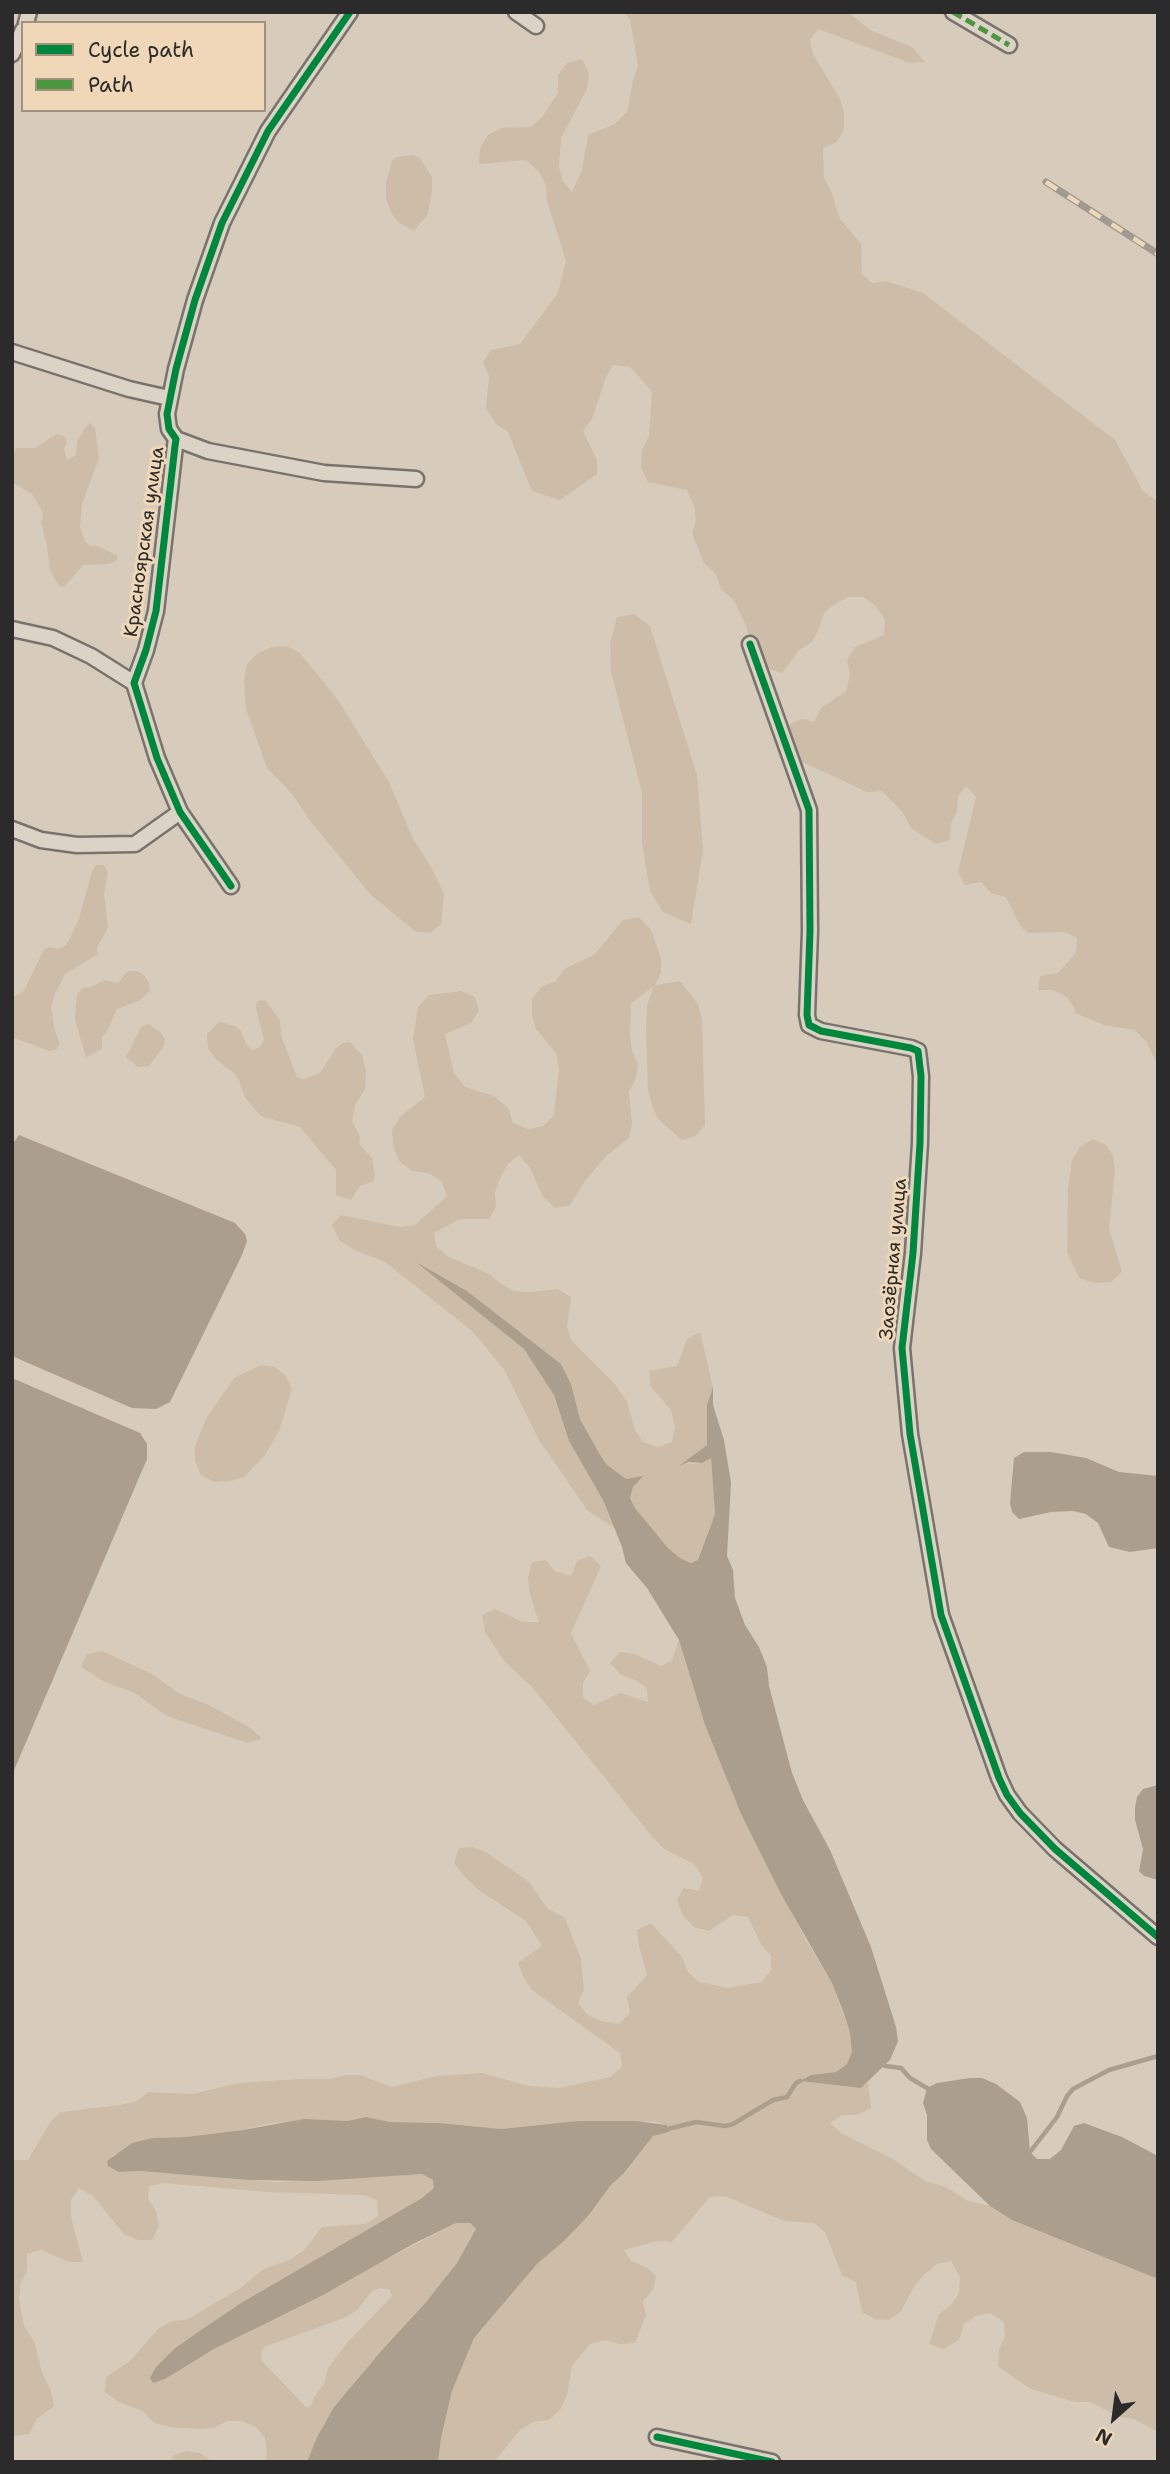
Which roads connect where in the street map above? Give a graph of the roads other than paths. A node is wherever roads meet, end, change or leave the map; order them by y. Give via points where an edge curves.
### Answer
1 (350, 12) edge
2 (516, 12) edge
3 (954, 12) edge
4 (536, 26) dead end
5 (21, 34) edge
6 (1009, 45) dead end
7 (12, 54) edge
8 (12, 352) edge
9 (169, 398) junction
10 (176, 439) junction
11 (416, 479) dead end
12 (12, 629) edge
13 (750, 644) dead end
14 (134, 683) junction
15 (180, 812) junction
16 (12, 829) edge
17 (231, 886) dead end
18 (1158, 1937) edge
19 (657, 2437) dead end
20 (772, 2462) edge

1 - 9 street, Красноярская улица via 268,131 222,223 195,300
2 - 4 street
3 - 6 street
5 - 7 street
8 - 9 street via 129,390
9 - 10 street, Красноярская улица via 169,429
10 - 11 street via 208,451 324,473
10 - 14 street, Красноярская улица via 156,611
12 - 14 street via 53,638
13 - 18 street, Заозёрная улица via 809,810 809,1025 918,1052 920,1143 902,1348 910,1434 941,1615 999,1778 1013,1804 1055,1849
14 - 15 street via 157,758
15 - 16 street via 135,844 77,845 41,840
15 - 17 street
19 - 20 street

